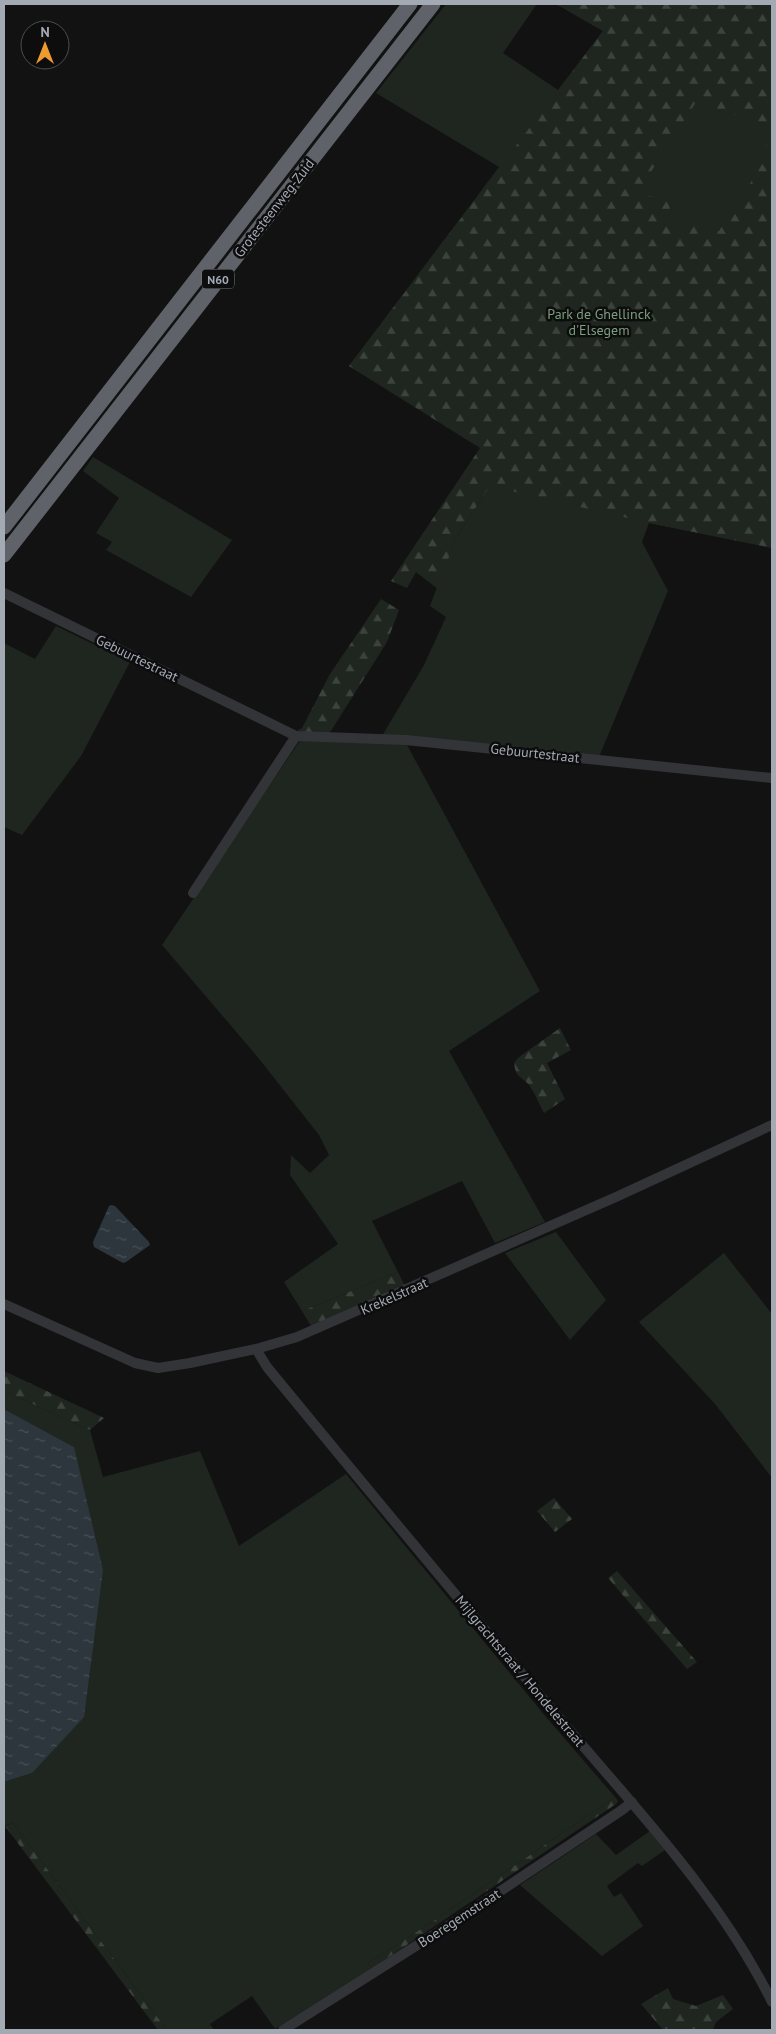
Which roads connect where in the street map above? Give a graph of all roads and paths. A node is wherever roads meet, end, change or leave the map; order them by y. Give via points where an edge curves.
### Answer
1 (410, 4) edge
2 (434, 4) edge
3 (4, 526) edge
4 (4, 555) edge
5 (4, 593) edge
6 (296, 736) junction
7 (772, 778) edge
8 (193, 892) dead end
9 (772, 1125) edge
10 (4, 1304) edge
11 (256, 1349) junction
12 (632, 1802) junction
13 (772, 2002) edge
14 (283, 2030) edge

1 - 3 highway, Grotesteenweg-Zuid / N60
2 - 4 highway, Grotesteenweg-Zuid / N60
5 - 6 street, Gebuurtestraat
6 - 7 street, Gebuurtestraat via 406,740
6 - 8 street
9 - 11 street, Krekelstraat via 349,1316 298,1337
10 - 11 street, Krekelstraat via 135,1363 158,1368
11 - 12 street, Mijlgrachtstraat / Hondelestraat via 322,1435
12 - 13 street, Mijlgrachtstraat / Hondelestraat via 706,1894 752,1963
12 - 14 street, Boeregemstraat via 458,1920

